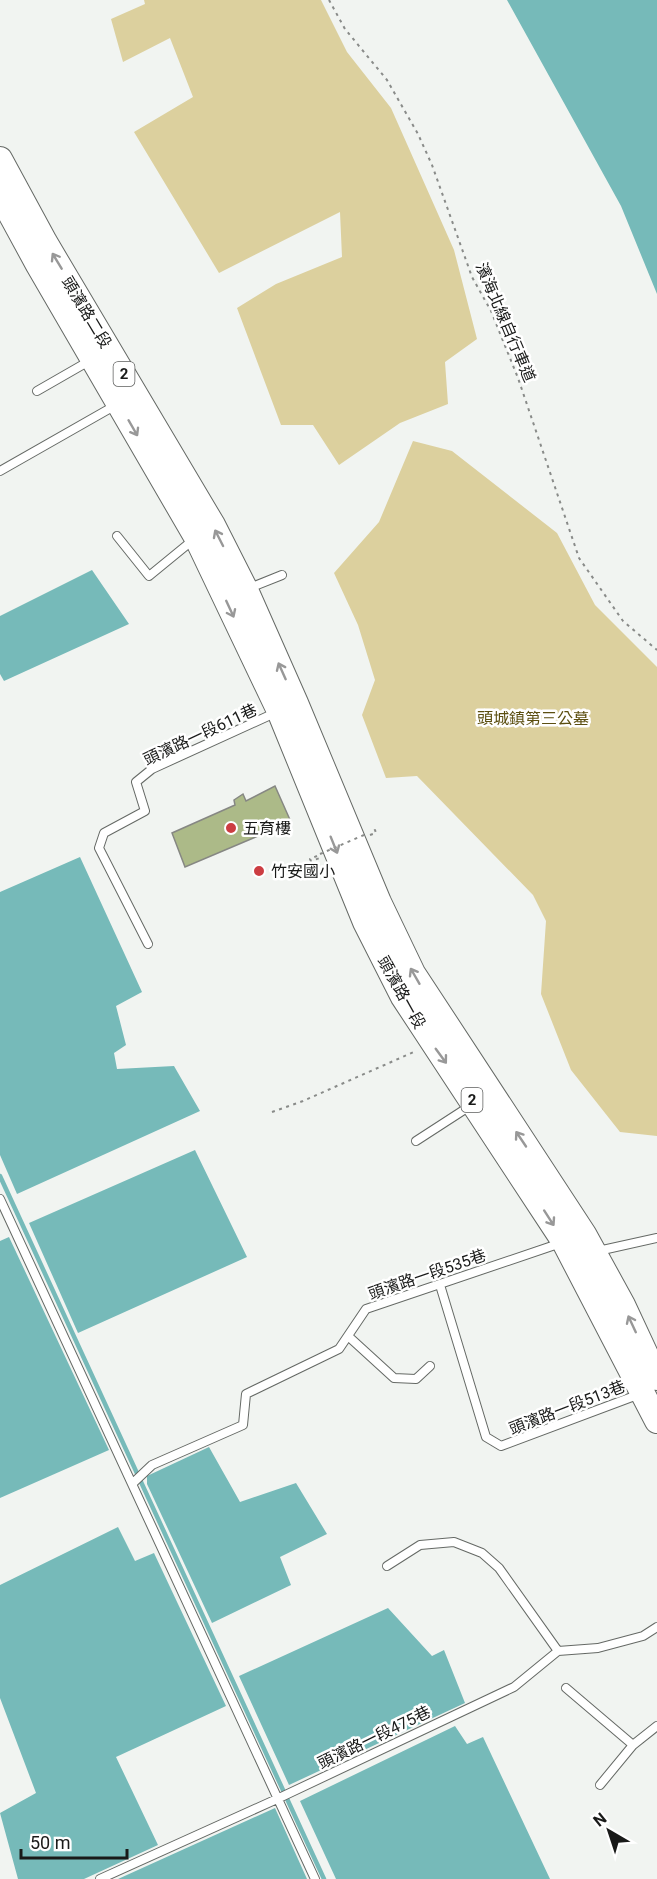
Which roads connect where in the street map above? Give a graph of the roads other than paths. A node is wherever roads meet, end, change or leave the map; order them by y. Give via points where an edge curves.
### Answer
1 (0, 159) edge
2 (0, 195) edge
3 (92, 360) junction
4 (37, 391) dead end
5 (127, 398) junction
6 (0, 471) edge
7 (117, 536) dead end
8 (196, 537) junction
9 (282, 575) dead end
10 (246, 590) junction
11 (288, 707) junction
12 (330, 811) junction
13 (148, 944) dead end
14 (474, 1104) junction
15 (416, 1141) dead end
16 (0, 1199) edge
17 (657, 1238) edge
18 (579, 1247) junction
19 (440, 1285) junction
20 (348, 1336) junction
21 (429, 1366) dead end
22 (650, 1385) edge
23 (657, 1421) edge
24 (133, 1483) junction
25 (387, 1566) dead end
26 (657, 1627) edge
27 (558, 1650) junction
28 (566, 1689) dead end
29 (657, 1726) edge
30 (633, 1745) junction
31 (600, 1785) dead end
32 (277, 1799) junction
33 (100, 1879) edge
34 (315, 1879) edge

5 -> 1 main road, 頭濱路二段 / 2
2 - 3 main road, 頭濱路二段 / 2
3 - 4 lane
3 - 5 main road, 頭濱路二段 / 2
5 - 6 lane
5 -> 8 main road, 頭濱路二段 / 2
10 -> 5 main road, 頭濱路二段 / 2 via 213,525
7 - 8 lane via 149,576
8 -> 11 main road, 頭濱路一段 / 2
9 - 10 lane
11 -> 10 main road, 頭濱路一段 / 2
11 - 12 main road, 頭濱路一段 / 2
11 - 13 lane, 頭濱路一段611巷 via 152,769 136,782 145,811 104,833 99,848
12 -> 14 main road, 頭濱路一段 / 2 via 369,930 403,997
18 -> 12 main road, 頭濱路一段 / 2 via 413,973
14 - 15 lane
14 -> 18 main road, 頭濱路一段 / 2
16 - 24 lane
17 - 18 lane, 頭濱路一段535巷
18 - 19 lane, 頭濱路一段535巷
18 - 22 main road, 頭濱路一段 / 2 via 623,1305
19 - 20 lane, 頭濱路一段535巷 via 366,1309
19 - 22 lane, 頭濱路一段513巷 via 486,1437 501,1446
20 - 21 lane via 394,1378 416,1379
20 - 24 lane, 頭濱路一段535巷 via 339,1349 246,1394 243,1425 152,1465
22 - 23 main road, 頭濱路一段 / 2
24 - 32 lane
25 - 27 lane via 420,1545 454,1542 482,1553 499,1569
26 - 27 lane via 643,1636 598,1648
27 - 32 lane, 頭濱路一段475巷 via 514,1687
28 - 30 lane
29 - 30 lane
30 - 31 lane
32 - 33 lane, 頭濱路一段475巷
32 - 34 lane

